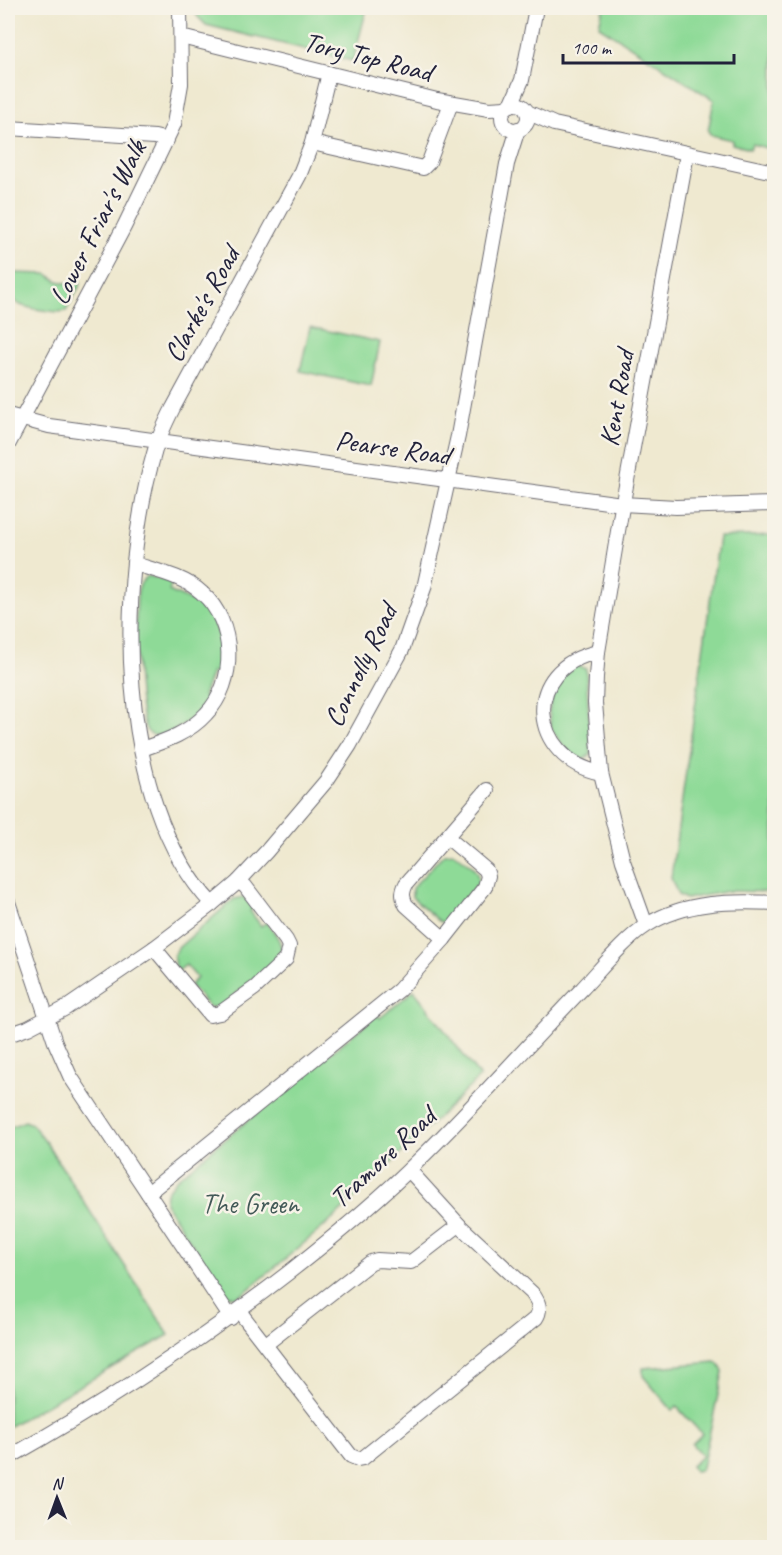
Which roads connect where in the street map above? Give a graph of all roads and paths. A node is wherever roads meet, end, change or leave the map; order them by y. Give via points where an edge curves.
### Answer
1 (180, 8) edge
2 (536, 8) edge
3 (181, 37) junction
4 (329, 73) junction
5 (451, 103) junction
6 (474, 107) junction
7 (517, 108) junction
8 (554, 124) junction
9 (513, 127) junction
10 (8, 128) edge
11 (167, 140) junction
12 (312, 143) junction
13 (687, 154) junction
14 (774, 172) edge
15 (8, 415) edge
16 (22, 419) junction
17 (158, 440) junction
18 (8, 445) edge
19 (449, 481) junction
20 (622, 504) junction
21 (774, 504) edge
22 (135, 564) junction
23 (598, 652) junction
24 (142, 748) junction
25 (601, 773) junction
26 (487, 789) dead end
27 (447, 837) junction
28 (238, 882) junction
29 (8, 902) edge
30 (774, 903) edge
31 (212, 904) junction
32 (646, 925) junction
33 (444, 939) junction
34 (154, 948) junction
35 (46, 1018) junction
36 (8, 1035) edge
37 (409, 1170) junction
38 (148, 1193) junction
39 (459, 1225) junction
40 (235, 1314) junction
41 (266, 1344) junction
42 (8, 1458) edge

1 - 3 street, Lower Friar's Walk
2 - 7 street
3 - 4 street, Tory Top Road
3 - 11 street, Lower Friar's Walk via 179,103
4 - 5 street, Tory Top Road
4 - 12 street, Clarke's Road
5 - 6 street, Tory Top Road
5 - 12 street via 429,162 423,168
6 - 7 street, Tory Top Road
6 - 9 street, Tory Top Road
7 - 8 street, Tory Top Road
7 - 9 street via 527,121
7 - 9 street via 502,116
8 - 9 street, Tory Top Road
8 - 13 street, Tory Top Road
9 - 19 street, Connolly Road
10 - 11 street
11 - 16 street, Lower Friar's Walk
12 - 17 street, Clarke's Road via 288,199
13 - 14 street, Tory Top Road
13 - 20 street, Kent Road
15 - 16 street, Pearse Road
16 - 17 street, Pearse Road
16 - 18 street, Lower Friar's Walk
17 - 19 street, Pearse Road
17 - 22 street, Clarke's Road via 144,498
19 - 20 street, Pearse Road
19 - 28 street, Connolly Road via 424,588 402,650 336,767
20 - 21 street, Pearse Road
20 - 23 street, Kent Road
22 - 24 street, Clarke's Road via 130,658
22 - 24 street via 176,578 203,593 222,621 228,654 222,688 208,713 178,735
23 - 25 street, Kent Road via 595,702
23 - 25 street via 560,669 544,694 544,710 550,736 564,757
24 - 31 street, Clarke's Road via 153,802 166,837 188,876
25 - 32 street, Kent Road via 623,861
26 - 27 street
27 - 33 street via 488,876 485,887
27 - 33 street via 406,884 402,894 406,904
28 - 31 street, Connolly Road
28 - 34 street via 289,946 285,959 255,988 220,1013 210,1015
29 - 35 street
30 - 32 street, Tramore Road via 699,906 674,911
31 - 34 street, Connolly Road
32 - 37 street, Tramore Road
33 - 38 street via 399,990
34 - 35 street, Connolly Road
35 - 36 street, Connolly Road
35 - 38 street via 70,1076
37 - 39 street
37 - 40 street, Tramore Road via 356,1218
38 - 40 street
39 - 41 street via 411,1262 371,1262
39 - 41 street via 532,1293 540,1313 363,1458 351,1456
40 - 41 street
40 - 42 street, Tramore Road via 109,1400

